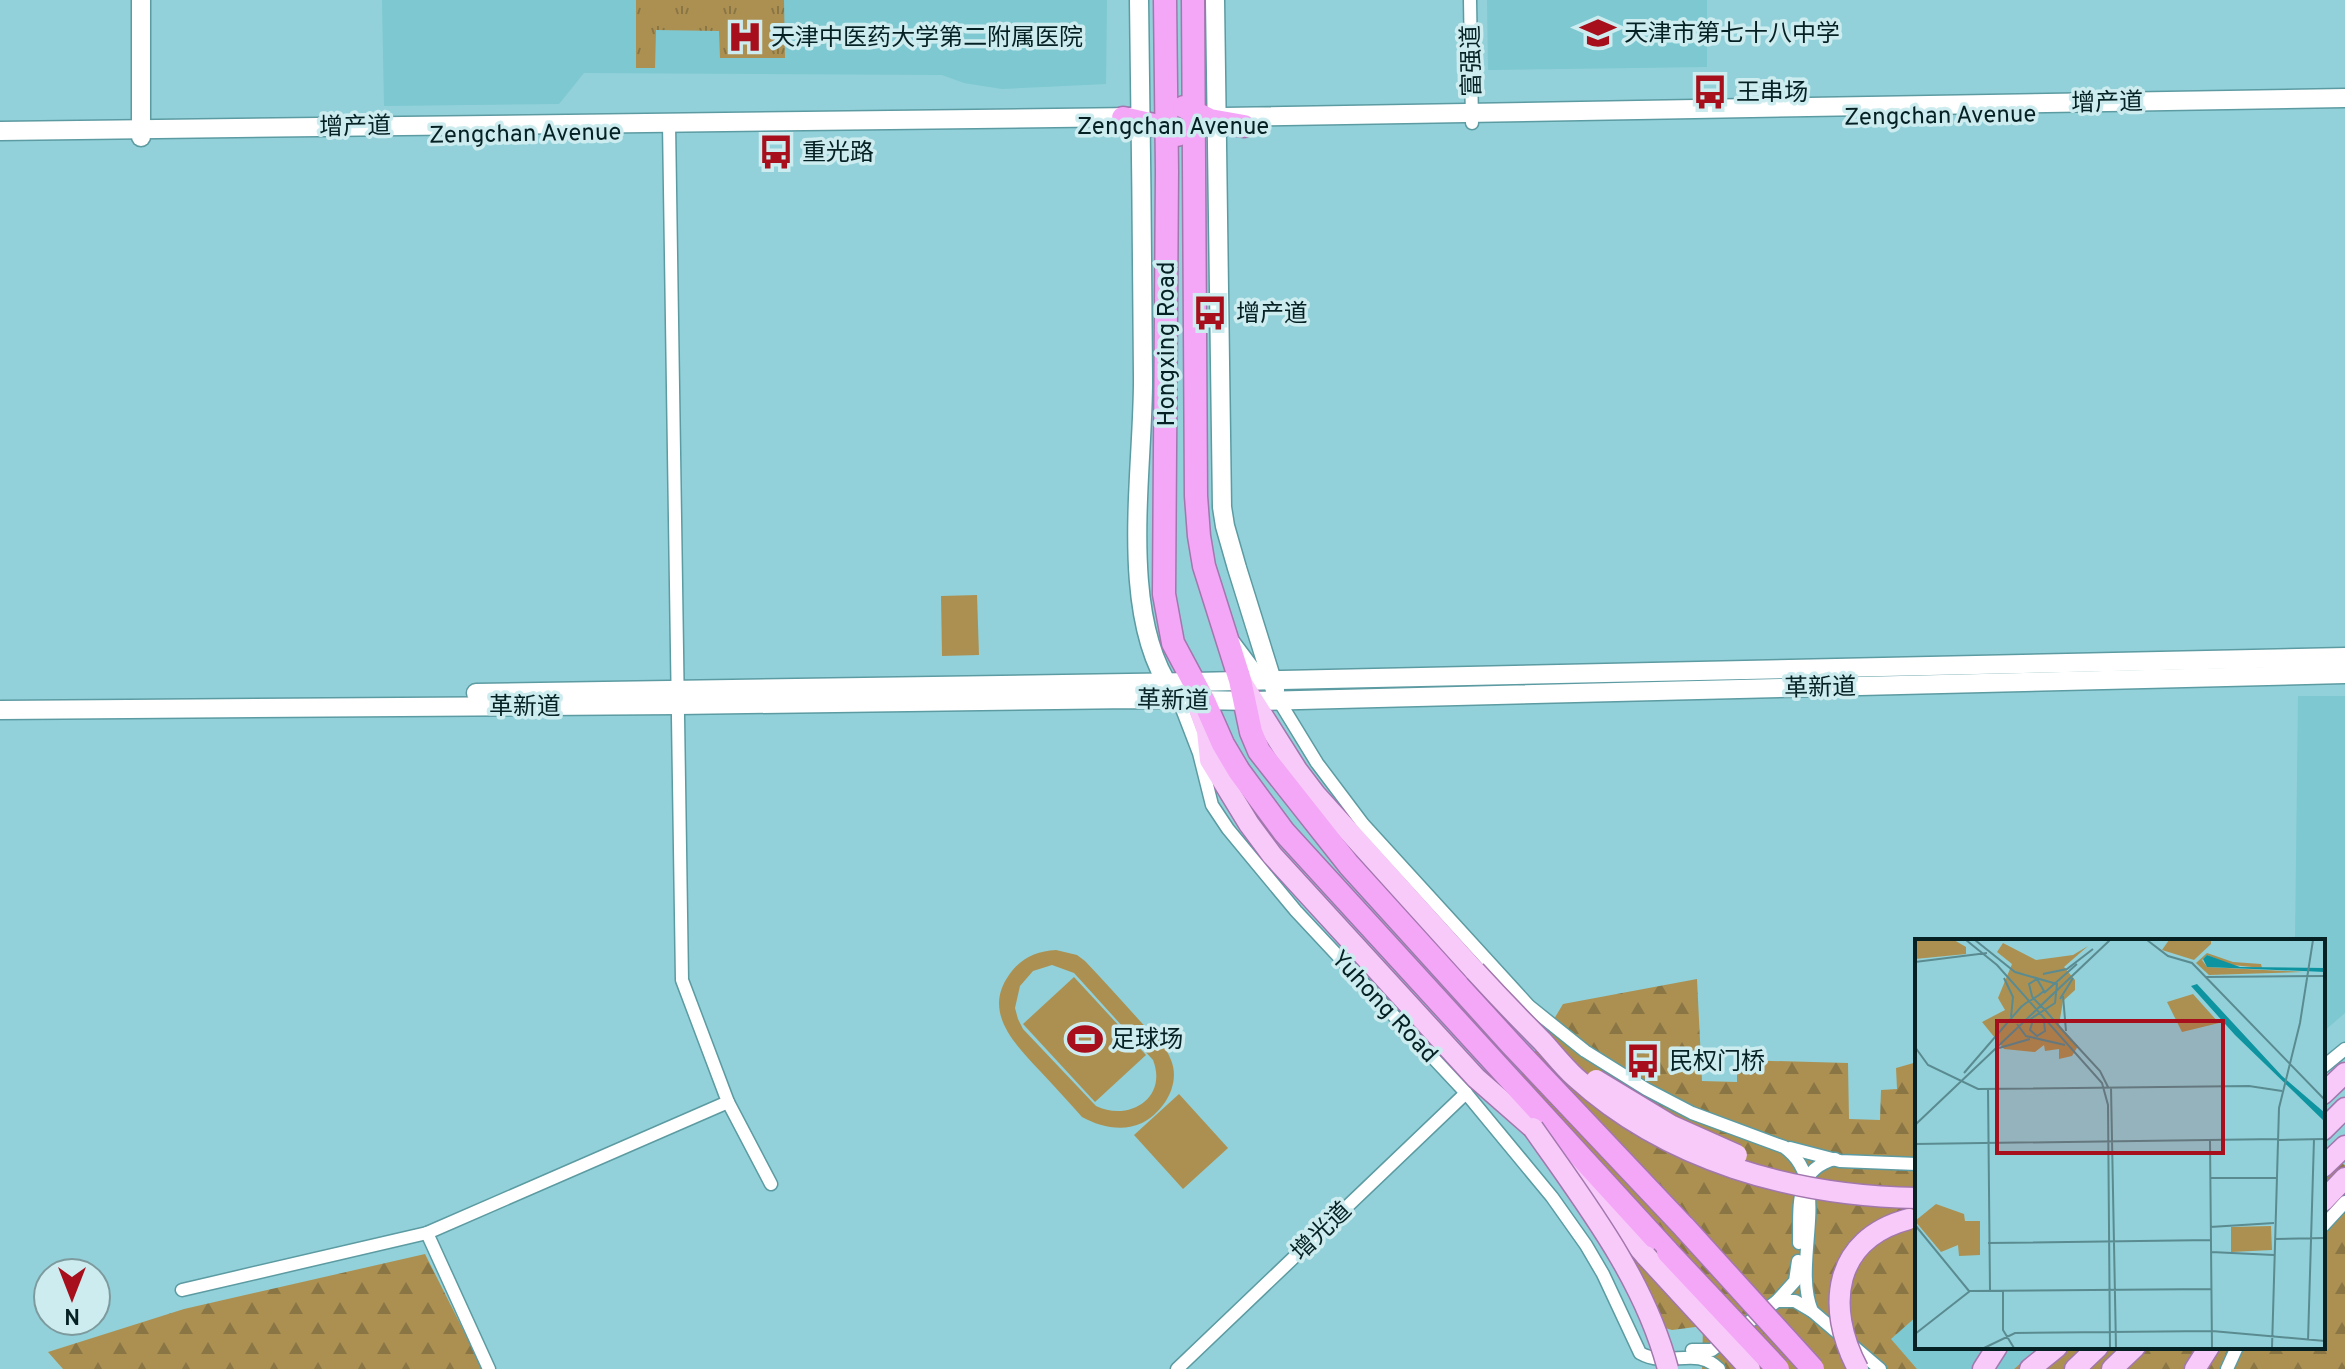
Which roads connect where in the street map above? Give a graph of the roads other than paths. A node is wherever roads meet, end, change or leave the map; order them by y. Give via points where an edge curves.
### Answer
1 (131, 0) edge
2 (141, 0) edge
3 (1139, 0) edge
4 (1165, 0) edge
5 (1193, 0) edge
6 (1215, 0) edge
7 (1470, 0) edge
8 (1166, 84) junction
9 (2345, 98) edge
10 (2345, 107) edge
11 (1472, 118) junction
12 (1170, 120) junction
13 (1244, 121) joint
14 (135, 126) junction
15 (669, 127) junction
16 (0, 131) edge
17 (103, 133) junction
18 (0, 139) edge
19 (1222, 626) junction
20 (2345, 657) edge
21 (2345, 674) edge
22 (1267, 681) junction
23 (1186, 692) junction
24 (1246, 694) junction
25 (676, 698) junction
26 (0, 699) edge
27 (1279, 700) junction
28 (0, 710) edge
29 (1357, 858) junction
30 (1544, 1044) junction
31 (2345, 1049) edge
32 (2325, 1065) edge
33 (2345, 1071) edge
34 (2325, 1086) edge
35 (2325, 1092) edge
36 (1466, 1093) junction
37 (728, 1102) junction
38 (2345, 1108) edge
39 (1533, 1128) junction
40 (2325, 1128) edge
41 (2345, 1146) edge
42 (1784, 1147) junction
43 (1835, 1159) junction
44 (1915, 1164) edge
45 (2325, 1165) edge
46 (2345, 1178) edge
47 (1806, 1179) junction
48 (771, 1184) dead end
49 (1915, 1184) edge
50 (1915, 1198) edge
51 (2325, 1199) edge
52 (2345, 1202) edge
53 (1915, 1219) edge
54 (2325, 1224) edge
55 (427, 1233) junction
56 (182, 1290) dead end
57 (1777, 1301) junction
58 (1812, 1311) junction
59 (1719, 1346) junction
60 (1996, 1349) edge
61 (2055, 1349) edge
62 (2096, 1349) edge
63 (2135, 1349) edge
64 (2137, 1349) edge
65 (2208, 1349) edge
66 (2220, 1349) edge
67 (2236, 1349) edge
68 (1650, 1364) edge
69 (489, 1369) edge
70 (1177, 1369) edge
71 (1719, 1369) edge
72 (1750, 1369) edge
73 (1778, 1369) edge
74 (1813, 1369) edge
75 (1858, 1369) edge
76 (1880, 1369) edge
77 (1983, 1369) edge
78 (2030, 1369) edge
79 (2075, 1369) edge
80 (2112, 1369) edge
81 (2140, 1369) edge
82 (2195, 1369) edge
83 (2213, 1369) edge
84 (2227, 1369) edge

1 - 14 street
2 - 14 street
3 - 12 street
4 - 8 highway
5 - 12 highway, Hongxing Road via 1195,82
6 - 12 street
7 - 11 street, 富强道
8 - 12 highway
8 - 12 highway via 1156,104
9 - 11 street, 增产道
10 - 11 street, Zengchan Avenue
11 - 13 street, Zengchan Avenue
12 - 13 highway
12 - 15 street
12 - 19 highway, Hongxing Road via 1195,171 1196,496 1204,566
12 - 22 street via 1222,507
12 - 23 highway, Hongxing Road via 1163,569
12 - 23 street via 1143,395 1138,563 1154,658
14 - 15 street, Zengchan Avenue
14 - 17 street, Zengchan Avenue
15 - 25 street
16 - 17 street, Zengchan Avenue
17 - 18 street, Zengchan Avenue
19 - 22 street
19 - 24 highway, Hongxing Road
20 - 22 street, 革新道
21 - 27 street, 革新道
22 - 24 street, 革新道
22 - 27 street
23 - 24 street, 革新道
23 - 25 street, 革新道
23 - 36 street, Yuhong Road via 1212,805 1228,829 1296,911
23 - 39 main road via 1207,731 1210,760 1272,855 1476,1078
23 - 73 highway, Yuhong Road, bridge via 1284,832
24 - 27 street, 革新道
24 - 29 highway via 1259,751
25 - 26 street, 革新道
25 - 28 street, 革新道
25 - 37 street via 682,980
27 - 42 street via 1363,824 1529,1006 1585,1051 1657,1095
29 - 30 main road, bridge
29 - 74 highway, bridge
30 - 49 main road, bridge via 1648,1112 1721,1149 1827,1179
30 - 50 main road, bridge via 1609,1105 1706,1158 1796,1185
31 - 32 street
33 - 34 main road
33 - 35 main road
36 - 68 street, Yuhong Road via 1579,1235
36 - 70 street, 增光道
37 - 48 street
37 - 55 street
38 - 40 main road
39 - 68 main road, bridge via 1629,1271 1649,1312
39 - 72 main road, bridge
41 - 45 main road
42 - 43 street
42 - 47 street via 1800,1161
43 - 44 street
43 - 47 street via 1812,1169
46 - 51 main road
47 - 57 street via 1797,1274
47 - 58 street via 1805,1277
52 - 54 street
53 - 75 main road, bridge via 1895,1222 1866,1238 1846,1266 1839,1307
55 - 56 street
55 - 69 street
57 - 58 street via 1795,1301
57 - 59 street
58 - 76 street
59 - 68 street via 1666,1352
59 - 71 street
60 - 77 main road
61 - 78 main road
62 - 79 main road
63 - 80 main road
64 - 81 main road
65 - 82 main road
66 - 83 main road
67 - 84 street
68 - 71 street via 1701,1359

